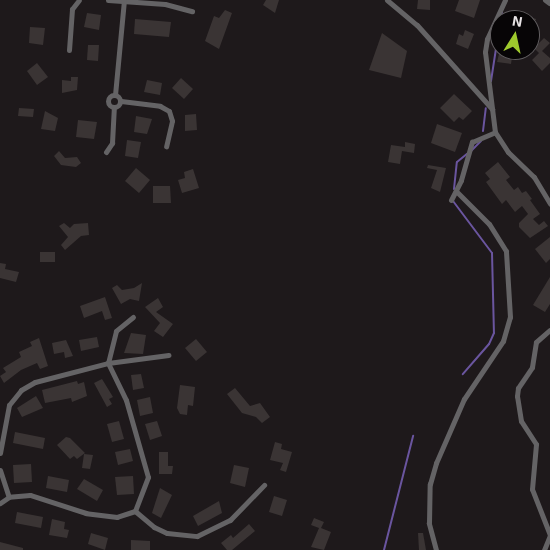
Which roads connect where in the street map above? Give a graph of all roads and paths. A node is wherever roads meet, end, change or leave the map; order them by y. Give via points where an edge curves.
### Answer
1 (79, 0) edge
2 (108, 0) edge
3 (387, 0) edge
4 (505, 0) edge
5 (546, 0) edge
6 (124, 1) edge
7 (550, 2) edge
8 (192, 11) dead end
9 (69, 50) dead end
10 (115, 95) junction
11 (120, 101) junction
12 (114, 107) junction
13 (492, 109) junction
14 (495, 132) junction
15 (166, 146) dead end
16 (106, 152) dead end
17 (456, 190) junction
18 (451, 200) dead end
19 (550, 204) edge
20 (133, 317) dead end
21 (550, 330) edge
22 (168, 356) dead end
23 (108, 363) junction
24 (0, 453) edge
25 (0, 470) edge
26 (264, 485) dead end
27 (9, 497) junction
28 (0, 504) edge
29 (135, 511) junction
30 (436, 550) edge
31 (544, 550) edge

1 - 9 street via 72,9
2 - 6 street
3 - 13 street via 417,26
4 - 13 street via 487,39 485,52
5 - 7 street
6 - 8 street via 165,4
6 - 10 street
10 - 11 street
10 - 12 street via 108,101
11 - 12 street
11 - 15 street via 160,106 169,111 172,121
12 - 16 street via 112,144
13 - 14 street
14 - 17 street via 472,142
14 - 19 street via 508,152 534,177
17 - 18 street
17 - 30 street via 489,224 506,251 510,317 503,341 464,399 436,463 430,484 429,523
20 - 23 street via 116,331
21 - 31 street via 536,342 532,366 518,388 517,396 521,421 536,444 532,489 550,535
22 - 23 street
23 - 24 street via 35,382 21,390 9,405
23 - 29 street via 116,374 146,461 147,486
25 - 27 street
26 - 29 street via 230,520 197,536 167,533
27 - 28 street
27 - 29 street via 39,497 99,516 117,517

